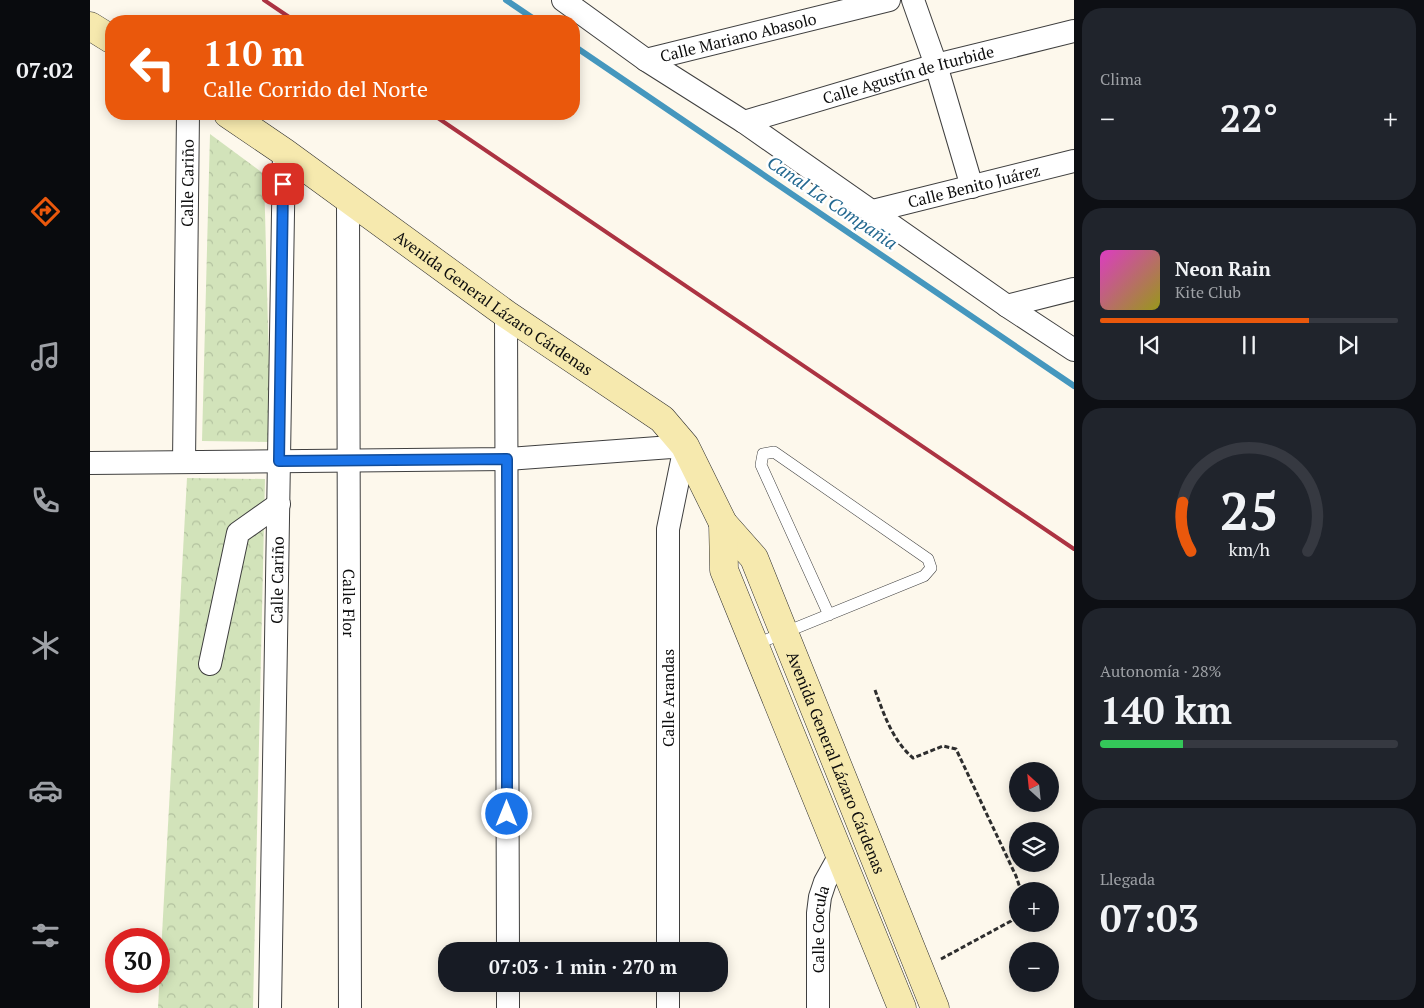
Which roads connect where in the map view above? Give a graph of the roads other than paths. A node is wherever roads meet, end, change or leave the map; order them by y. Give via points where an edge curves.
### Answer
1 (563, 0) edge
2 (889, 0) edge
3 (913, 0) edge
4 (90, 26) edge
5 (1074, 31) edge
6 (105, 35) edge
7 (646, 60) junction
8 (936, 65) junction
9 (188, 120) edge
10 (237, 120) edge
11 (744, 122) junction
12 (284, 152) junction
13 (1074, 162) edge
14 (972, 187) junction
15 (348, 199) junction
16 (873, 211) junction
17 (1074, 289) edge
18 (1008, 306) junction
19 (506, 314) junction
20 (1074, 350) edge
21 (685, 446) junction
22 (507, 459) junction
23 (349, 460) junction
24 (279, 461) junction
25 (184, 462) junction
26 (90, 463) edge
27 (279, 504) junction
28 (723, 523) junction
29 (829, 615) junction
30 (784, 633) junction
31 (754, 645) junction
32 (210, 664) dead end
33 (840, 855) junction
34 (508, 942) edge
35 (668, 942) edge
36 (508, 992) edge
37 (668, 992) edge
38 (270, 1008) edge
39 (350, 1008) edge
40 (508, 1008) edge
41 (668, 1008) edge
42 (818, 1008) edge
43 (902, 1008) edge
44 (935, 1008) edge

1 - 7 street
2 - 7 street, Calle Mariano Abasolo
3 - 8 street
4 - 6 street
5 - 8 street, Calle Agustín de Iturbide
7 - 11 street
8 - 11 street, Calle Agustín de Iturbide
8 - 14 street
9 - 25 street, Calle Cariño
10 - 12 street, Avenida General Lázaro Cárdenas
11 - 16 street
12 - 15 street, Avenida General Lázaro Cárdenas
12 - 24 street, Calle Cariño
13 - 14 street, Calle Benito Juárez
14 - 16 street, Calle Benito Juárez
15 - 19 street, Avenida General Lázaro Cárdenas
15 - 23 street, Calle Flor
16 - 18 street
17 - 18 street
18 - 20 street
19 - 21 street, Avenida General Lázaro Cárdenas via 662,419
19 - 22 street
21 - 22 street
21 - 28 street, Avenida General Lázaro Cárdenas
21 - 35 street, Calle Arandas via 668,529
22 - 23 street
22 - 34 street
23 - 24 street
23 - 39 street, Calle Flor
24 - 25 street
24 - 27 street, Calle Cariño
25 - 26 street
27 - 32 street via 238,534
27 - 38 street, Calle Cariño
28 - 30 street, Avenida General Lázaro Cárdenas via 754,558
28 - 31 street, Avenida General Lázaro Cárdenas via 724,570
29 - 29 lane via 924,576 931,568 928,559 774,452 763,454 761,464
29 - 30 lane
30 - 31 lane
30 - 44 street, Avenida General Lázaro Cárdenas
31 - 33 street, Avenida General Lázaro Cárdenas
33 - 42 street, Calle Cocula via 820,897
33 - 43 street, Avenida General Lázaro Cárdenas
36 - 40 street
37 - 41 street

